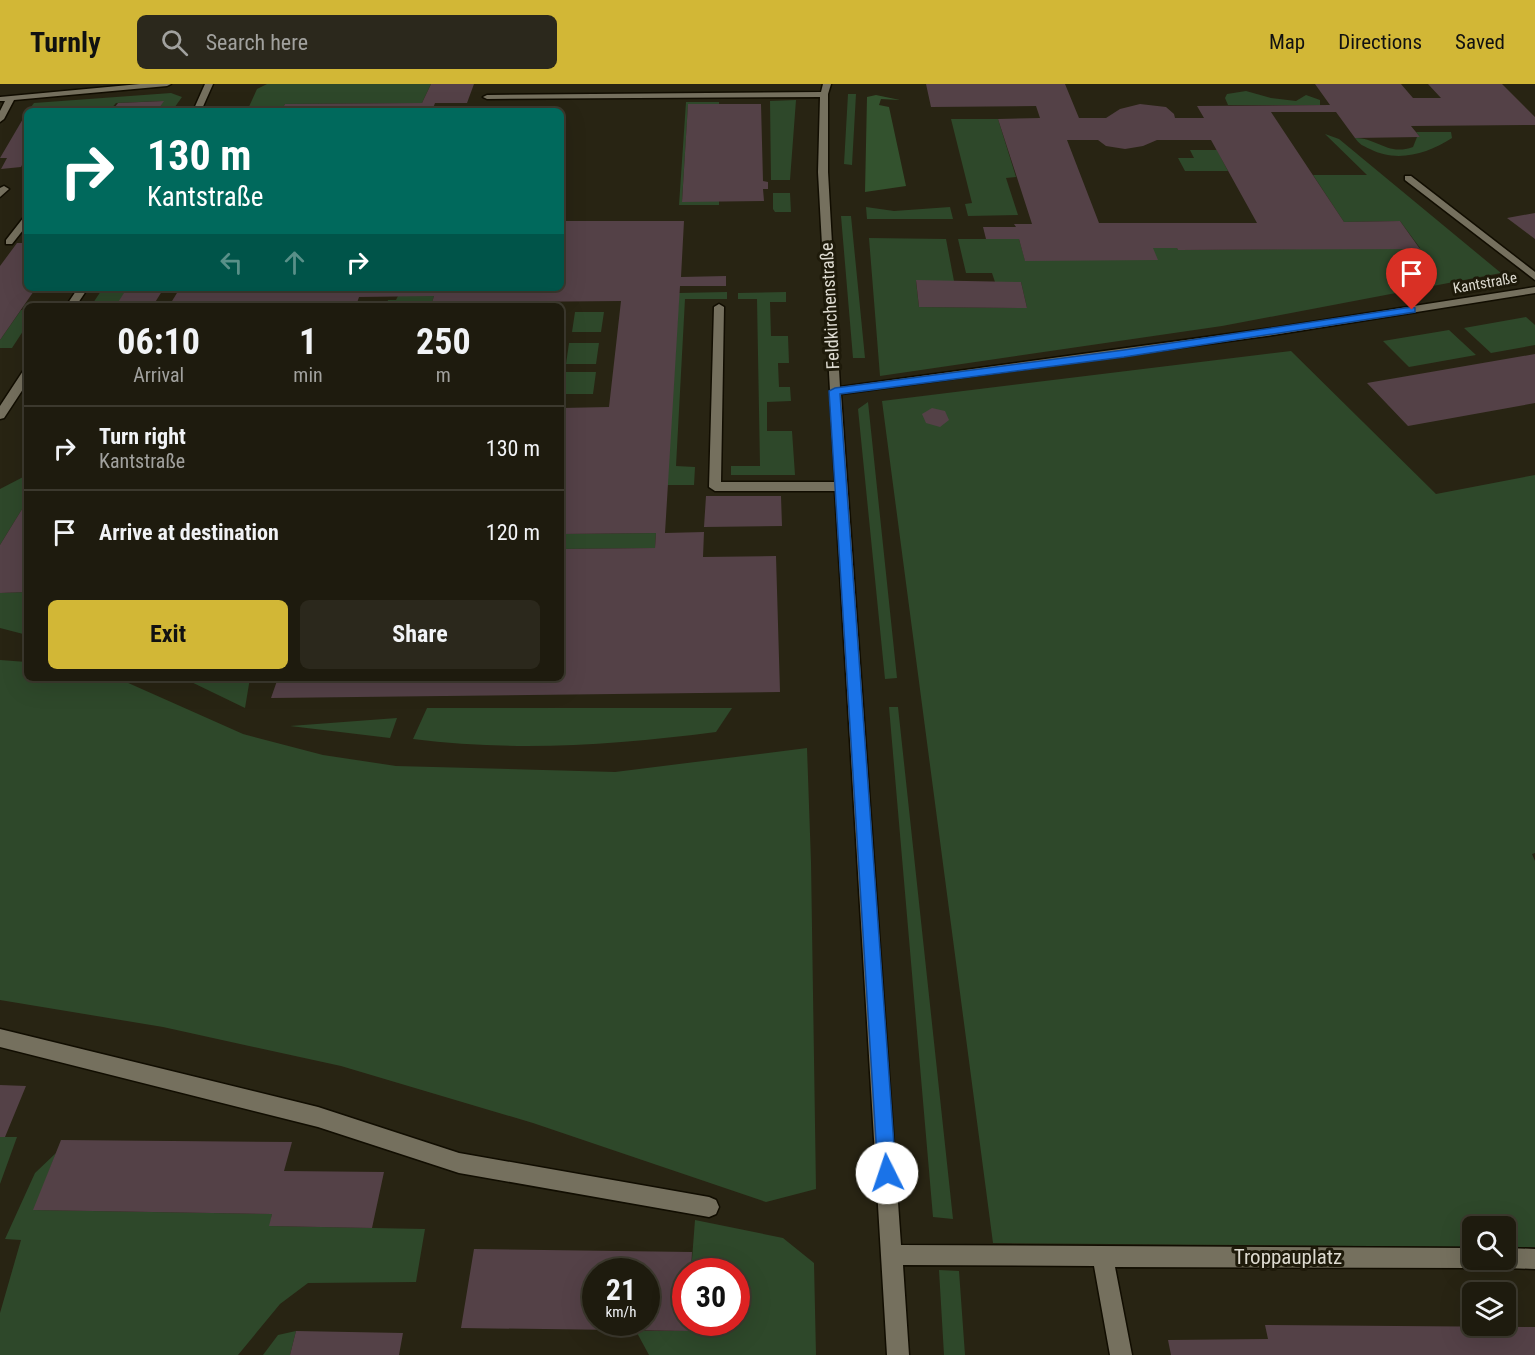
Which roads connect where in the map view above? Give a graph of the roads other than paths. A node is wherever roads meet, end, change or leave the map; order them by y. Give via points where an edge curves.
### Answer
1 (167, 84) edge
2 (209, 84) edge
3 (825, 89) edge
4 (488, 97) dead end
5 (11, 98) junction
6 (0, 99) edge
7 (199, 108) edge
8 (0, 119) edge
9 (1408, 178) dead end
10 (24, 223) edge
11 (9, 242) dead end
12 (1535, 277) edge
13 (1535, 290) edge
14 (719, 307) dead end
15 (24, 379) edge
16 (835, 391) junction
17 (0, 415) edge
18 (842, 486) junction
19 (0, 1038) edge
20 (709, 1207) dead end
21 (893, 1255) junction
22 (1103, 1256) junction
23 (1462, 1258) edge
24 (1516, 1258) edge
25 (1535, 1259) edge
26 (898, 1355) edge
27 (1121, 1355) edge

1 - 5 street
2 - 7 street
3 - 4 street
3 - 16 street, Feldkirchenstraße via 823,179
5 - 6 street
5 - 8 street
9 - 12 street
10 - 11 street
13 - 16 street, Kantstraße via 1124,354
14 - 18 street via 715,487
15 - 17 street
16 - 18 street, Feldkirchenstraße
18 - 21 street, Feldkirchenstraße
19 - 20 street via 318,1117 459,1164
21 - 22 street, Troppauplatz
21 - 26 street, Feldkirchenstraße
22 - 23 street, Troppauplatz
22 - 27 street
24 - 25 street

